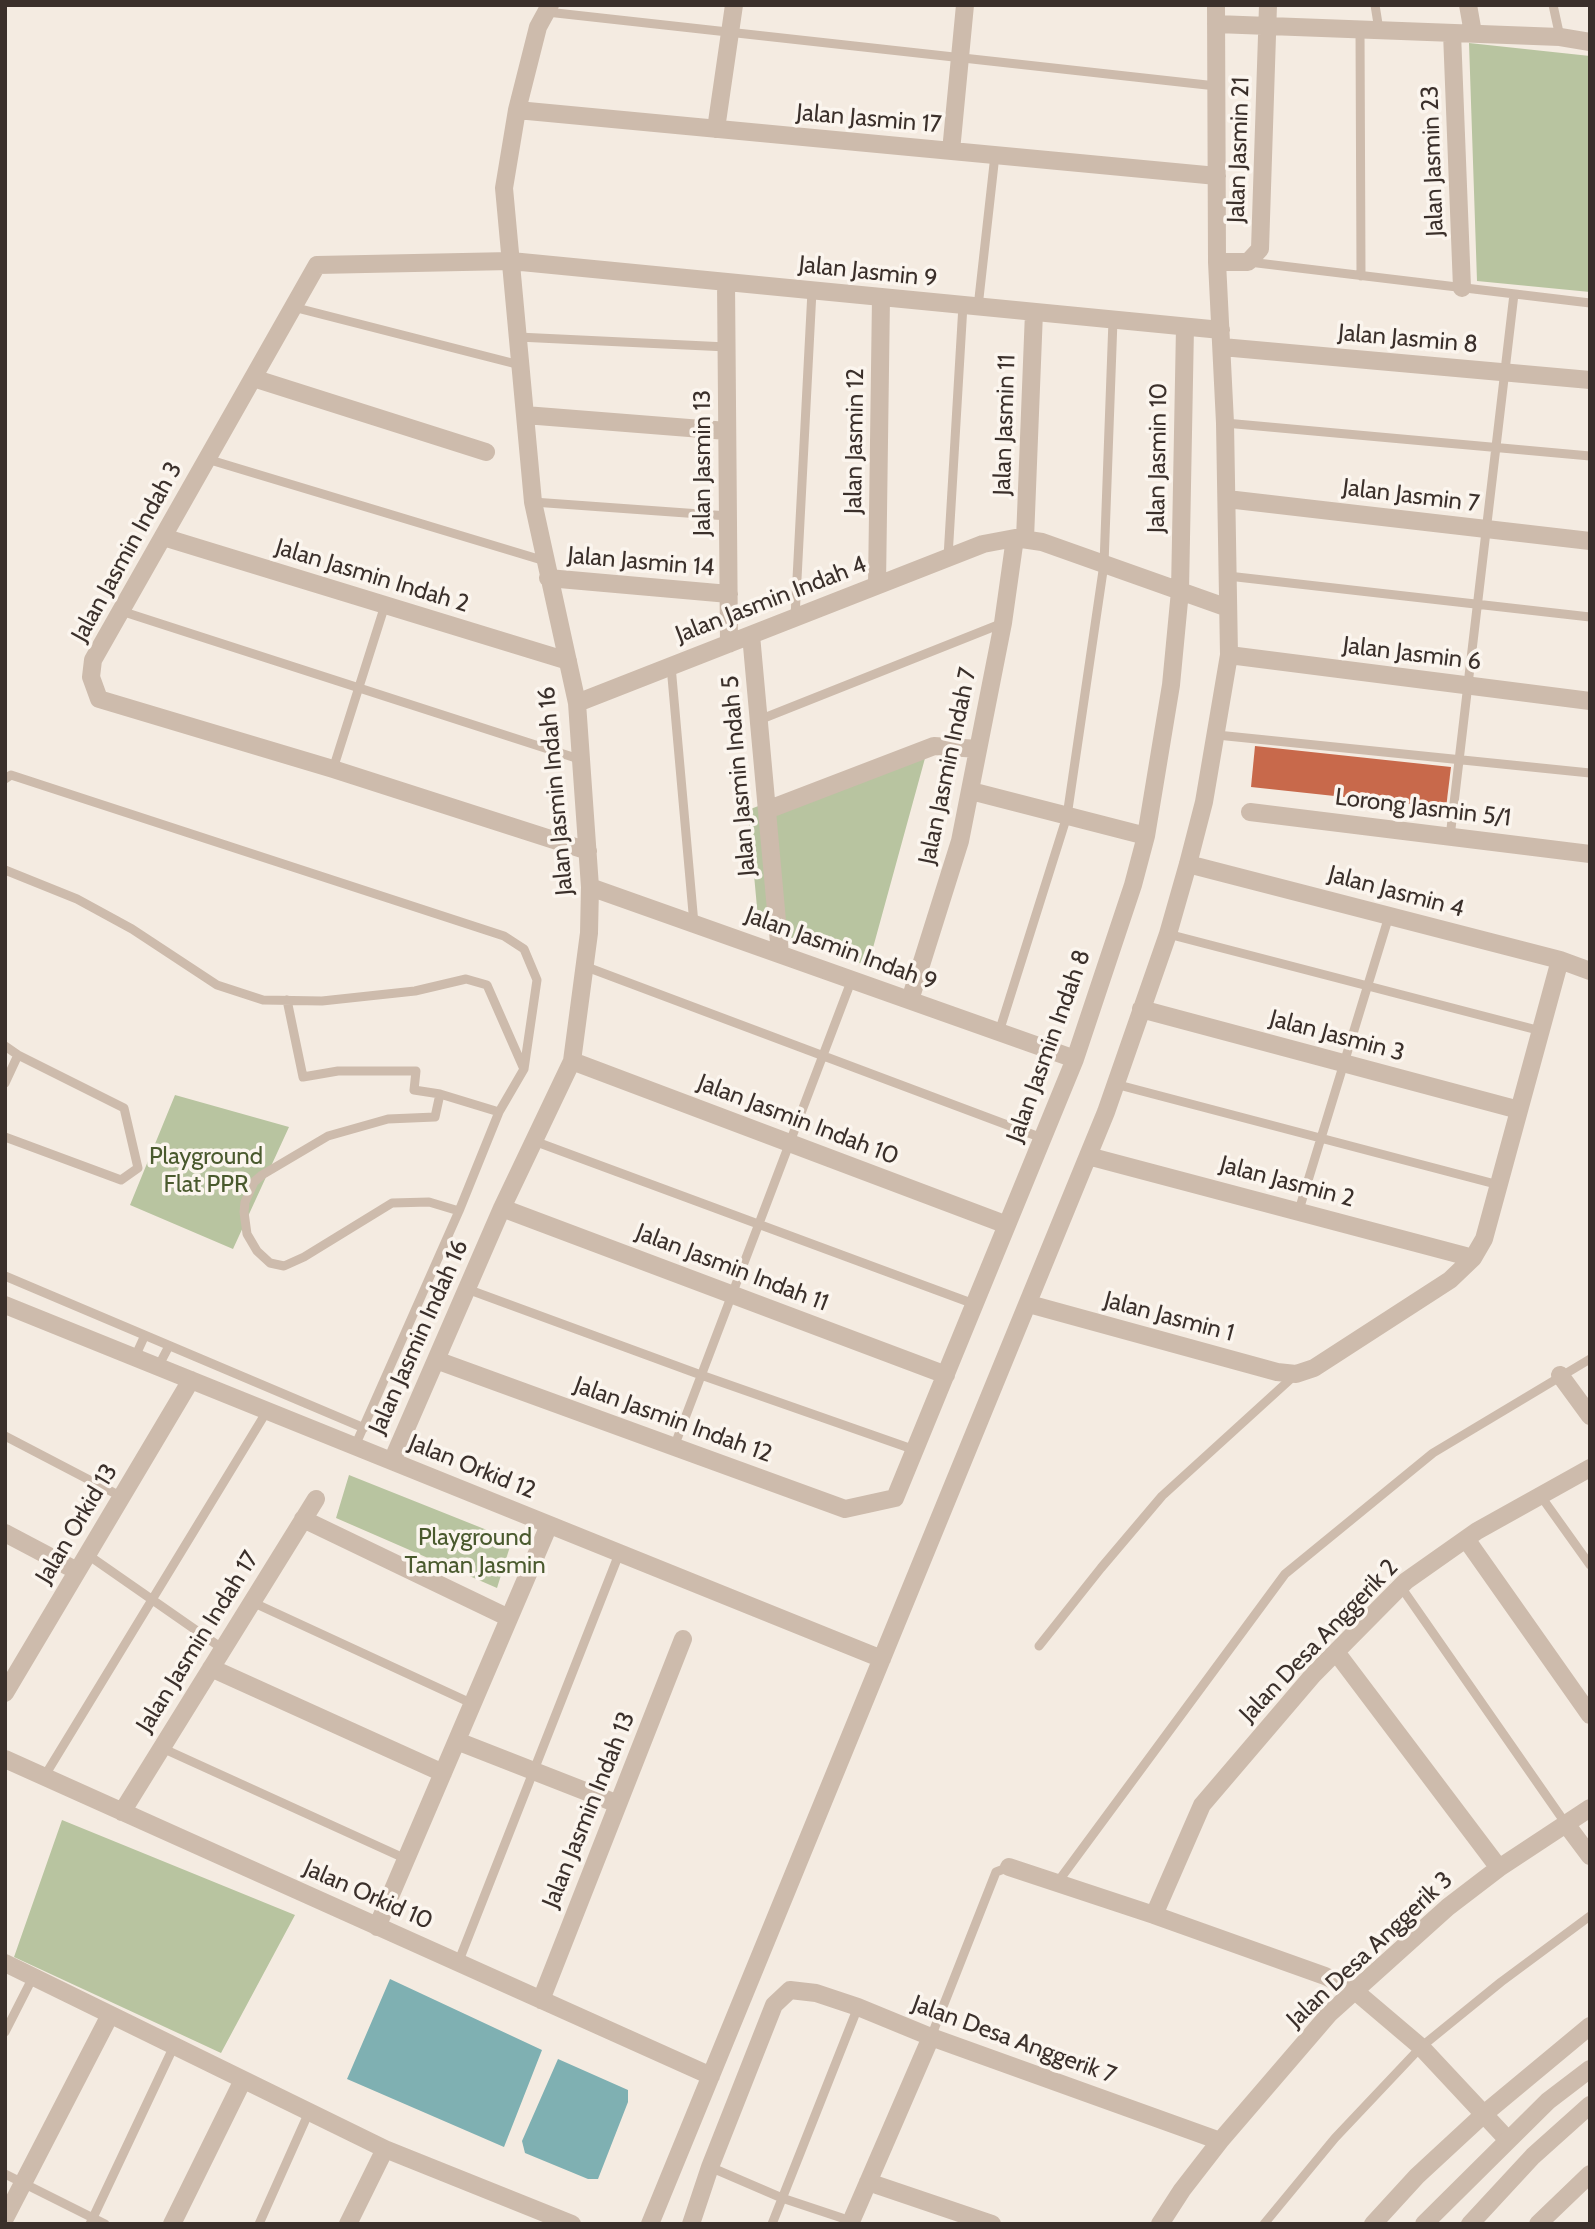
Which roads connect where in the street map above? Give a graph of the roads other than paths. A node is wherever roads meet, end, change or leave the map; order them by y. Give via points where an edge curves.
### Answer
1 (734, 5) edge
2 (965, 5) edge
3 (1268, 5) edge
4 (1374, 5) edge
5 (1468, 5) edge
6 (1553, 5) edge
7 (549, 8) edge
8 (1216, 14) edge
9 (1269, 26) junction
10 (1370, 29) junction
11 (730, 33) junction
12 (1452, 33) junction
13 (1473, 33) junction
14 (1560, 37) junction
15 (1590, 43) edge
16 (960, 56) junction
17 (1216, 86) junction
18 (517, 110) junction
19 (716, 129) junction
20 (950, 151) junction
21 (995, 155) junction
22 (1217, 176) junction
23 (511, 261) junction
24 (1217, 262) junction
25 (1248, 262) junction
26 (1361, 276) junction
27 (726, 282) junction
28 (1462, 288) junction
29 (812, 291) junction
30 (1514, 295) junction
31 (881, 297) junction
32 (1590, 303) edge
33 (970, 306) junction
34 (293, 307) junction
35 (1034, 312) junction
36 (1113, 320) junction
37 (1185, 327) junction
38 (518, 337) junction
39 (1221, 338) junction
40 (727, 347) junction
41 (520, 365) junction
42 (1505, 373) junction
43 (253, 378) junction
44 (1590, 380) edge
45 (525, 415) junction
46 (1226, 423) junction
47 (727, 432) junction
48 (1496, 446) junction
49 (486, 452) dead end
50 (1590, 456) edge
51 (206, 459) junction
52 (1227, 499) junction
53 (533, 502) junction
54 (728, 516) junction
55 (1486, 529) junction
56 (163, 537) junction
57 (1020, 539) junction
58 (1590, 541) edge
59 (948, 557) junction
60 (1104, 564) junction
61 (547, 570) junction
62 (1228, 576) junction
63 (877, 585) junction
64 (1180, 591) junction
65 (729, 594) junction
66 (1477, 604) junction
67 (385, 605) junction
68 (1228, 608) junction
69 (121, 611) junction
70 (795, 617) junction
71 (1590, 617) edge
72 (1003, 623) junction
73 (751, 635) junction
74 (729, 644) junction
75 (1229, 655) junction
76 (568, 661) junction
77 (671, 666) junction
78 (1468, 685) junction
79 (359, 688) junction
80 (1590, 701) edge
81 (578, 703) junction
82 (759, 720) junction
83 (1217, 734) junction
84 (978, 750) junction
85 (582, 760) junction
86 (1459, 760) junction
87 (333, 769) junction
88 (1590, 773) edge
89 (5, 779) edge
90 (971, 790) junction
91 (767, 810) junction
92 (1250, 811) dead end
93 (1067, 816) junction
94 (1146, 836) junction
95 (1450, 837) junction
96 (588, 851) junction
97 (1590, 854) edge
98 (1188, 864) junction
99 (5, 870) edge
100 (590, 887) junction
101 (1390, 916) junction
102 (694, 923) junction
103 (1168, 934) junction
104 (780, 954) junction
105 (1560, 960) junction
106 (584, 966) junction
107 (1590, 971) edge
108 (852, 979) junction
109 (1368, 986) junction
110 (287, 1000) junction
111 (910, 1000) junction
112 (1142, 1009) junction
113 (1541, 1031) junction
114 (999, 1032) junction
115 (5, 1046) edge
116 (18, 1055) junction
117 (823, 1056) junction
118 (1075, 1059) junction
119 (572, 1061) junction
120 (1344, 1063) junction
121 (524, 1069) junction
122 (5, 1083) edge
123 (1115, 1084) junction
124 (440, 1094) junction
125 (1519, 1110) junction
126 (499, 1112) junction
127 (5, 1137) edge
128 (1042, 1138) junction
129 (1321, 1138) junction
130 (534, 1141) junction
131 (789, 1143) junction
132 (1088, 1156) junction
133 (1499, 1185) junction
134 (502, 1208) junction
135 (1299, 1210) junction
136 (459, 1211) junction
137 (759, 1223) junction
138 (1007, 1225) junction
139 (1473, 1258) junction
140 (5, 1276) edge
141 (467, 1289) junction
142 (732, 1294) junction
143 (974, 1304) junction
144 (1029, 1304) junction
145 (5, 1305) edge
146 (145, 1335) junction
147 (169, 1346) junction
148 (135, 1357) junction
149 (1590, 1359) edge
150 (436, 1360) junction
151 (158, 1367) junction
152 (1296, 1374) junction
153 (701, 1375) junction
154 (946, 1375) junction
155 (1560, 1375) junction
156 (191, 1380) junction
157 (267, 1411) junction
158 (1590, 1416) edge
159 (364, 1428) junction
160 (5, 1436) edge
161 (355, 1446) junction
162 (674, 1447) junction
163 (915, 1450) junction
164 (392, 1461) junction
165 (1590, 1468) edge
166 (1540, 1495) junction
167 (122, 1497) junction
168 (895, 1498) joint
169 (316, 1499) dead end
170 (303, 1520) junction
171 (549, 1525) junction
172 (5, 1533) edge
173 (1465, 1539) junction
174 (620, 1554) junction
175 (88, 1555) junction
176 (1590, 1565) edge
177 (78, 1571) junction
178 (1401, 1587) junction
179 (153, 1600) junction
180 (252, 1602) junction
181 (509, 1618) junction
182 (683, 1639) dead end
183 (1039, 1646) dead end
184 (223, 1649) junction
185 (1336, 1652) junction
186 (882, 1659) junction
187 (211, 1668) junction
188 (5, 1693) edge
189 (472, 1704) junction
190 (1590, 1715) edge
191 (457, 1741) junction
192 (162, 1748) junction
193 (5, 1759) edge
194 (534, 1771) junction
195 (443, 1773) junction
196 (44, 1777) junction
197 (618, 1804) junction
198 (1590, 1808) edge
199 (122, 1812) junction
200 (1566, 1824) junction
201 (1590, 1856) edge
202 (406, 1859) junction
203 (1009, 1867) joint
204 (1499, 1868) junction
205 (1057, 1883) junction
206 (1154, 1915) junction
207 (1590, 1916) edge
208 (377, 1927) junction
209 (5, 1963) edge
210 (458, 1963) junction
211 (33, 1977) junction
212 (1355, 1991) junction
213 (541, 2000) junction
214 (858, 2007) junction
215 (110, 2015) junction
216 (1590, 2026) edge
217 (5, 2032) edge
218 (932, 2037) junction
219 (174, 2046) junction
220 (1421, 2047) junction
221 (1590, 2069) edge
222 (711, 2076) junction
223 (243, 2080) junction
224 (1590, 2105) edge
225 (309, 2112) junction
226 (1484, 2114) junction
227 (1507, 2139) junction
228 (1220, 2141) junction
229 (385, 2149) junction
230 (710, 2167) junction
231 (5, 2174) edge
232 (1589, 2176) edge
233 (868, 2182) junction
234 (23, 2183) junction
235 (782, 2198) junction
236 (5, 2218) edge
237 (92, 2221) edge
238 (349, 2223) edge
239 (850, 2223) edge
240 (1540, 2223) edge
241 (104, 2224) edge
242 (172, 2224) edge
243 (259, 2224) edge
244 (572, 2224) edge
245 (650, 2224) edge
246 (691, 2224) edge
247 (772, 2224) edge
248 (992, 2224) edge
249 (1160, 2224) edge
250 (1264, 2224) edge
251 (1373, 2224) edge
252 (1424, 2224) edge
253 (1470, 2224) edge

1 - 11 street
2 - 16 street
3 - 9 street, Jalan Jasmin 21
4 - 10 lane
5 - 13 street
6 - 14 lane
7 - 11 lane
7 - 18 street, Jalan Jasmin Indah 16 via 538,27
8 - 9 street
8 - 17 street
9 - 10 street
9 - 25 street, Jalan Jasmin 21 via 1260,249
10 - 12 street
10 - 26 lane
11 - 16 lane
11 - 19 street
12 - 13 street
12 - 28 street, Jalan Jasmin 23
13 - 14 street
14 - 15 street
16 - 17 lane
16 - 20 street
17 - 22 street
18 - 19 street, Jalan Jasmin 17
18 - 23 street, Jalan Jasmin Indah 16 via 504,188
19 - 20 street, Jalan Jasmin 17
20 - 21 street, Jalan Jasmin 17
21 - 22 street, Jalan Jasmin 17
21 - 33 lane
22 - 24 street
23 - 27 street, Jalan Jasmin 9
23 - 34 street, Jalan Jasmin Indah 3 via 317,265
23 - 38 street, Jalan Jasmin Indah 16
24 - 25 street
24 - 39 street
25 - 26 lane
26 - 28 lane
27 - 29 street, Jalan Jasmin 9
27 - 40 street, Jalan Jasmin 13
28 - 30 lane
29 - 31 street, Jalan Jasmin 9
29 - 70 lane
30 - 32 lane
30 - 42 lane
31 - 33 street, Jalan Jasmin 9
31 - 63 street, Jalan Jasmin 12
33 - 35 street, Jalan Jasmin 9
33 - 59 lane
34 - 41 lane
34 - 43 street, Jalan Jasmin Indah 3
35 - 36 street, Jalan Jasmin 9
35 - 57 street, Jalan Jasmin 11
36 - 37 street, Jalan Jasmin 9
36 - 60 lane
37 - 39 street, Jalan Jasmin 9
37 - 64 street, Jalan Jasmin 10
38 - 40 lane
38 - 41 street, Jalan Jasmin Indah 16
39 - 42 street, Jalan Jasmin 8
39 - 46 street
40 - 47 street, Jalan Jasmin 13
41 - 45 street, Jalan Jasmin Indah 16
42 - 44 street, Jalan Jasmin 8
42 - 48 lane
43 - 49 street
43 - 51 street, Jalan Jasmin Indah 3
45 - 47 street
45 - 53 street, Jalan Jasmin Indah 16
46 - 48 lane
46 - 52 street
47 - 54 street, Jalan Jasmin 13
48 - 50 lane
48 - 55 lane
51 - 56 street, Jalan Jasmin Indah 3
51 - 61 lane
52 - 55 street, Jalan Jasmin 7
52 - 62 street
53 - 54 lane
53 - 61 street, Jalan Jasmin Indah 16
54 - 65 street, Jalan Jasmin 13
55 - 58 street, Jalan Jasmin 7
55 - 66 lane
56 - 67 street, Jalan Jasmin Indah 2
56 - 69 street, Jalan Jasmin Indah 3
57 - 59 street, Jalan Jasmin Indah 4 via 983,544
57 - 60 street
57 - 72 street, Jalan Jasmin Indah 7
59 - 63 street, Jalan Jasmin Indah 4
60 - 64 street
60 - 93 lane
61 - 65 street, Jalan Jasmin 14
61 - 76 street, Jalan Jasmin Indah 16
62 - 66 lane
62 - 68 street
63 - 70 street, Jalan Jasmin Indah 4
64 - 68 street
64 - 94 street, Jalan Jasmin Indah 8 via 1171,685
65 - 74 street, Jalan Jasmin 13
66 - 71 lane
66 - 78 lane
67 - 76 street, Jalan Jasmin Indah 2
67 - 79 lane
68 - 75 street
69 - 79 lane
69 - 87 street, Jalan Jasmin Indah 3 via 93,660 91,677 99,699
70 - 73 street, Jalan Jasmin Indah 4
72 - 82 lane
72 - 84 street, Jalan Jasmin Indah 7
73 - 74 street, Jalan Jasmin Indah 4
73 - 82 street, Jalan Jasmin Indah 5
74 - 77 street, Jalan Jasmin Indah 4
75 - 78 street, Jalan Jasmin 6
75 - 83 street
76 - 81 street, Jalan Jasmin Indah 16
77 - 81 street, Jalan Jasmin Indah 4
77 - 102 lane
78 - 80 street, Jalan Jasmin 6
78 - 86 lane
79 - 85 lane
79 - 87 lane
81 - 85 street, Jalan Jasmin Indah 16
82 - 91 street, Jalan Jasmin Indah 5
83 - 86 lane
83 - 98 street
84 - 90 street, Jalan Jasmin Indah 7
84 - 91 street via 934,746
85 - 96 street, Jalan Jasmin Indah 16
86 - 88 lane
86 - 95 lane
87 - 96 street, Jalan Jasmin Indah 3
89 - 121 lane via 11,775 504,936 524,949 537,980
90 - 93 street
90 - 111 street, Jalan Jasmin Indah 7 via 960,841
91 - 104 street, Jalan Jasmin Indah 5
92 - 95 street, Lorong Jasmin 5/1
93 - 94 street
93 - 114 lane
94 - 118 street, Jalan Jasmin Indah 8
95 - 97 street, Lorong Jasmin 5/1
96 - 100 street, Jalan Jasmin Indah 16
98 - 101 street, Jalan Jasmin 4
98 - 103 street
99 - 110 lane via 77,899 217,985 263,1000
100 - 102 street, Jalan Jasmin Indah 9
100 - 106 street, Jalan Jasmin Indah 16
101 - 105 street, Jalan Jasmin 4
101 - 109 lane
102 - 104 street, Jalan Jasmin Indah 9
103 - 109 lane
103 - 112 street
104 - 108 street, Jalan Jasmin Indah 9
105 - 107 street, Jalan Jasmin 4
105 - 113 street
106 - 117 lane
106 - 119 street, Jalan Jasmin Indah 16
108 - 111 street, Jalan Jasmin Indah 9
108 - 117 lane
109 - 113 lane
109 - 120 lane
110 - 121 lane via 415,991 467,979 486,985
110 - 124 lane via 303,1077 338,1071 416,1071 414,1090
111 - 114 street, Jalan Jasmin Indah 9
112 - 120 street, Jalan Jasmin 3
112 - 123 street
113 - 125 street
114 - 118 street, Jalan Jasmin Indah 9
115 - 116 lane
116 - 122 lane
116 - 127 lane via 124,1108 138,1168 121,1180
117 - 128 lane
117 - 131 lane
118 - 128 street, Jalan Jasmin Indah 8
119 - 130 street, Jalan Jasmin Indah 16
119 - 131 street, Jalan Jasmin Indah 10
120 - 125 street, Jalan Jasmin 3
120 - 129 lane
121 - 126 lane
123 - 129 lane
123 - 132 street
124 - 126 lane
124 - 136 lane via 435,1118 388,1119 328,1136 262,1175 245,1202 247,1234 270,1263 284,1266 392,1203 429,1202
125 - 133 street
126 - 136 lane
128 - 138 street, Jalan Jasmin Indah 8
129 - 133 lane
129 - 135 lane
130 - 134 street, Jalan Jasmin Indah 16
130 - 137 lane
131 - 137 lane
131 - 138 street, Jalan Jasmin Indah 10
132 - 135 street, Jalan Jasmin 2
132 - 144 street
133 - 139 street via 1484,1239
134 - 141 street, Jalan Jasmin Indah 16
134 - 142 street, Jalan Jasmin Indah 11
135 - 139 street, Jalan Jasmin 2
136 - 159 lane
137 - 142 lane
137 - 143 lane
138 - 143 street, Jalan Jasmin Indah 8
139 - 152 street via 1450,1280 1314,1368
140 - 146 lane
141 - 150 street, Jalan Jasmin Indah 16
141 - 153 lane
142 - 153 lane
142 - 154 street, Jalan Jasmin Indah 11
143 - 154 street, Jalan Jasmin Indah 8
144 - 152 street, Jalan Jasmin 1
144 - 186 street
145 - 148 street, Jalan Orkid 12
146 - 147 lane
146 - 148 lane
147 - 151 lane
147 - 159 lane
148 - 151 street, Jalan Orkid 12
149 - 155 lane
150 - 162 street, Jalan Jasmin Indah 12
150 - 164 street, Jalan Jasmin Indah 16
151 - 156 street, Jalan Orkid 12
152 - 183 lane via 1162,1496
153 - 162 lane
153 - 163 lane
154 - 163 street, Jalan Jasmin Indah 8
155 - 158 street
155 - 205 lane via 1433,1453 1285,1574
156 - 157 street, Jalan Orkid 12
156 - 167 street, Jalan Orkid 13
157 - 161 street, Jalan Orkid 12
157 - 179 lane
159 - 161 lane
160 - 167 lane
161 - 164 street, Jalan Orkid 12
162 - 168 street, Jalan Jasmin Indah 12 via 845,1509
163 - 168 street, Jalan Jasmin Indah 8
164 - 171 street, Jalan Orkid 12
165 - 166 street, Jalan Desa Anggerik 2
166 - 173 street, Jalan Desa Anggerik 2
166 - 176 lane
167 - 175 street, Jalan Orkid 13
169 - 170 street, Jalan Jasmin Indah 17
170 - 180 street, Jalan Jasmin Indah 17
170 - 181 street
171 - 174 street, Jalan Orkid 12
171 - 181 street
172 - 177 street
173 - 178 street, Jalan Desa Anggerik 2
173 - 190 street
174 - 186 street, Jalan Orkid 12
174 - 194 lane
175 - 177 street, Jalan Orkid 13
175 - 179 lane
177 - 188 street, Jalan Orkid 13
178 - 185 street, Jalan Desa Anggerik 2
178 - 200 lane
179 - 184 lane
179 - 196 lane
180 - 184 street, Jalan Jasmin Indah 17
180 - 189 lane
181 - 189 street
182 - 197 street, Jalan Jasmin Indah 13
184 - 187 street, Jalan Jasmin Indah 17
185 - 204 street
185 - 206 street, Jalan Desa Anggerik 2 via 1202,1805
186 - 222 street
187 - 192 street, Jalan Jasmin Indah 17
187 - 195 street
189 - 191 street
191 - 194 street
191 - 195 street
192 - 199 street, Jalan Jasmin Indah 17
192 - 202 lane
193 - 196 street, Jalan Orkid 10
194 - 197 street
194 - 210 lane
195 - 202 street
196 - 199 street, Jalan Orkid 10
197 - 213 street, Jalan Jasmin Indah 13
198 - 200 street, Jalan Desa Anggerik 3
199 - 208 street, Jalan Orkid 10
200 - 201 street
200 - 204 street, Jalan Desa Anggerik 3
202 - 208 street
203 - 205 street
203 - 218 lane via 996,1872
204 - 212 street, Jalan Desa Anggerik 3
205 - 206 street
206 - 212 street
207 - 220 lane
208 - 210 street, Jalan Orkid 10
209 - 211 street
210 - 213 street, Jalan Orkid 10
211 - 215 street
211 - 217 lane
212 - 220 street
212 - 228 street, Jalan Desa Anggerik 3 via 1330,2013
213 - 222 street, Jalan Orkid 10
214 - 218 street, Jalan Desa Anggerik 7
214 - 230 street, Jalan Desa Anggerik 7 via 790,1990 774,2005
214 - 235 lane
215 - 219 street
215 - 234 street
216 - 226 street
218 - 228 street, Jalan Desa Anggerik 7
218 - 233 street
219 - 223 street
219 - 237 lane
220 - 226 street
220 - 250 lane via 1335,2138
221 - 227 street
222 - 245 street
223 - 225 street
223 - 242 street
224 - 253 street via 1533,2156
225 - 229 street
225 - 243 lane
226 - 227 street
226 - 251 street
227 - 252 street
228 - 249 street, Jalan Desa Anggerik 3
229 - 238 street
229 - 244 street
230 - 235 lane
230 - 246 street
231 - 234 lane
232 - 240 street
233 - 239 street
233 - 248 street
234 - 236 street
234 - 237 lane
235 - 239 lane
235 - 247 lane
237 - 241 lane

